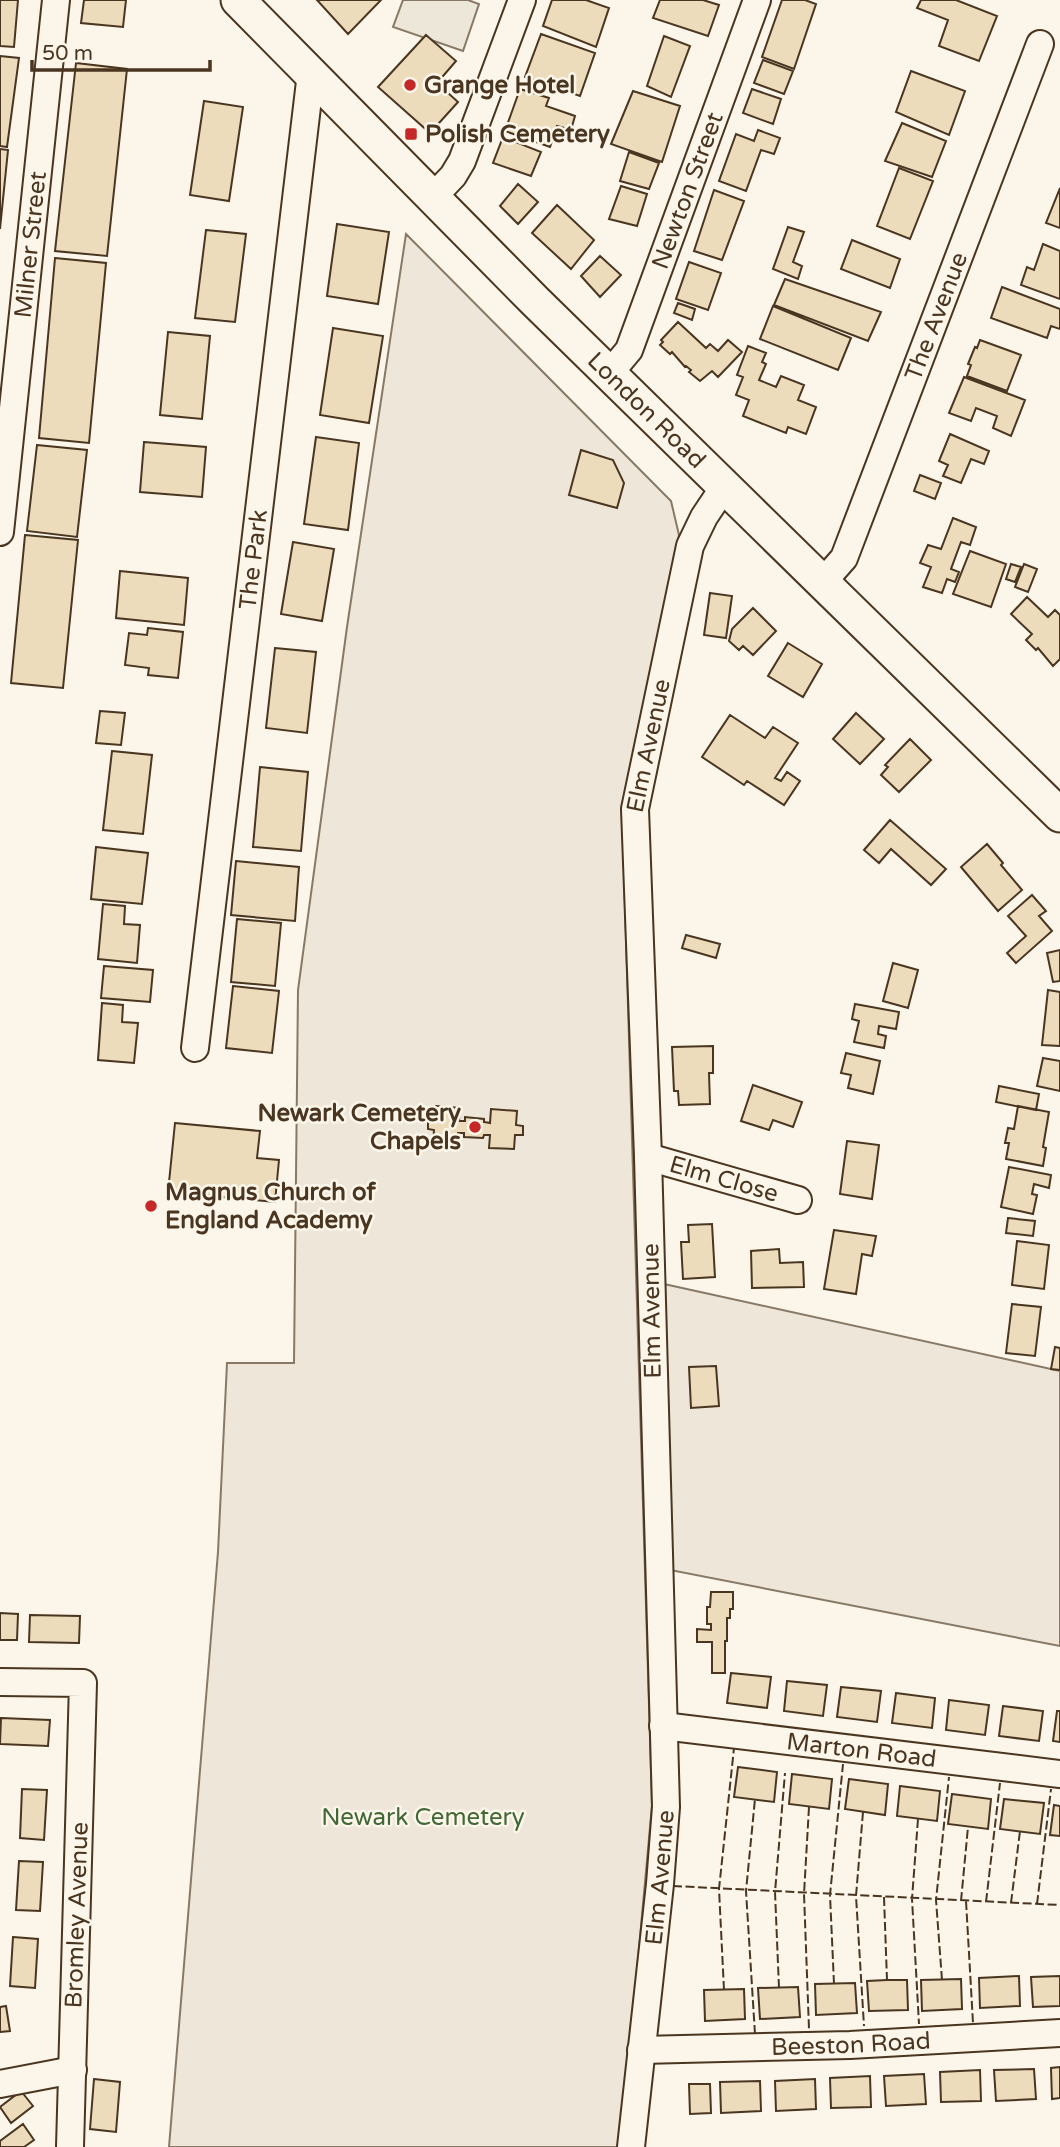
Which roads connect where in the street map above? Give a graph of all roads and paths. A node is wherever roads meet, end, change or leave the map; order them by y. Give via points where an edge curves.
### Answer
1 (56, 0) edge
2 (238, 0) edge
3 (522, 0) edge
4 (757, 0) edge
5 (1040, 44) dead end
6 (311, 73) junction
7 (433, 197) junction
8 (609, 374) junction
9 (724, 488) junction
10 (0, 531) edge
11 (822, 583) junction
12 (1060, 815) edge
13 (195, 1048) dead end
14 (648, 1157) junction
15 (798, 1200) dead end
16 (0, 1682) edge
17 (663, 1727) junction
18 (1060, 1774) edge
19 (1060, 2033) edge
20 (641, 2050) junction
21 (73, 2070) junction
22 (0, 2084) edge
23 (70, 2147) edge
24 (631, 2147) edge

1 - 10 street, Milner Street
2 - 6 main road, London Road
3 - 7 street via 462,162
4 - 8 street, Newton Street via 629,350
5 - 11 street, The Avenue via 844,558
6 - 7 main road, London Road
6 - 13 street, The Park
7 - 8 main road, London Road
8 - 9 main road, London Road
9 - 11 main road, London Road
9 - 14 street, Elm Avenue via 690,546 635,809
11 - 12 main road, London Road
14 - 15 street, Elm Close
14 - 17 street, Elm Avenue
16 - 21 street, Bromley Avenue via 83,1683
17 - 18 street, Marton Road
17 - 20 street, Elm Avenue via 666,1807
19 - 20 street, Beeston Road
20 - 24 street, Elm Avenue
21 - 22 street
21 - 23 street, Bromley Avenue

